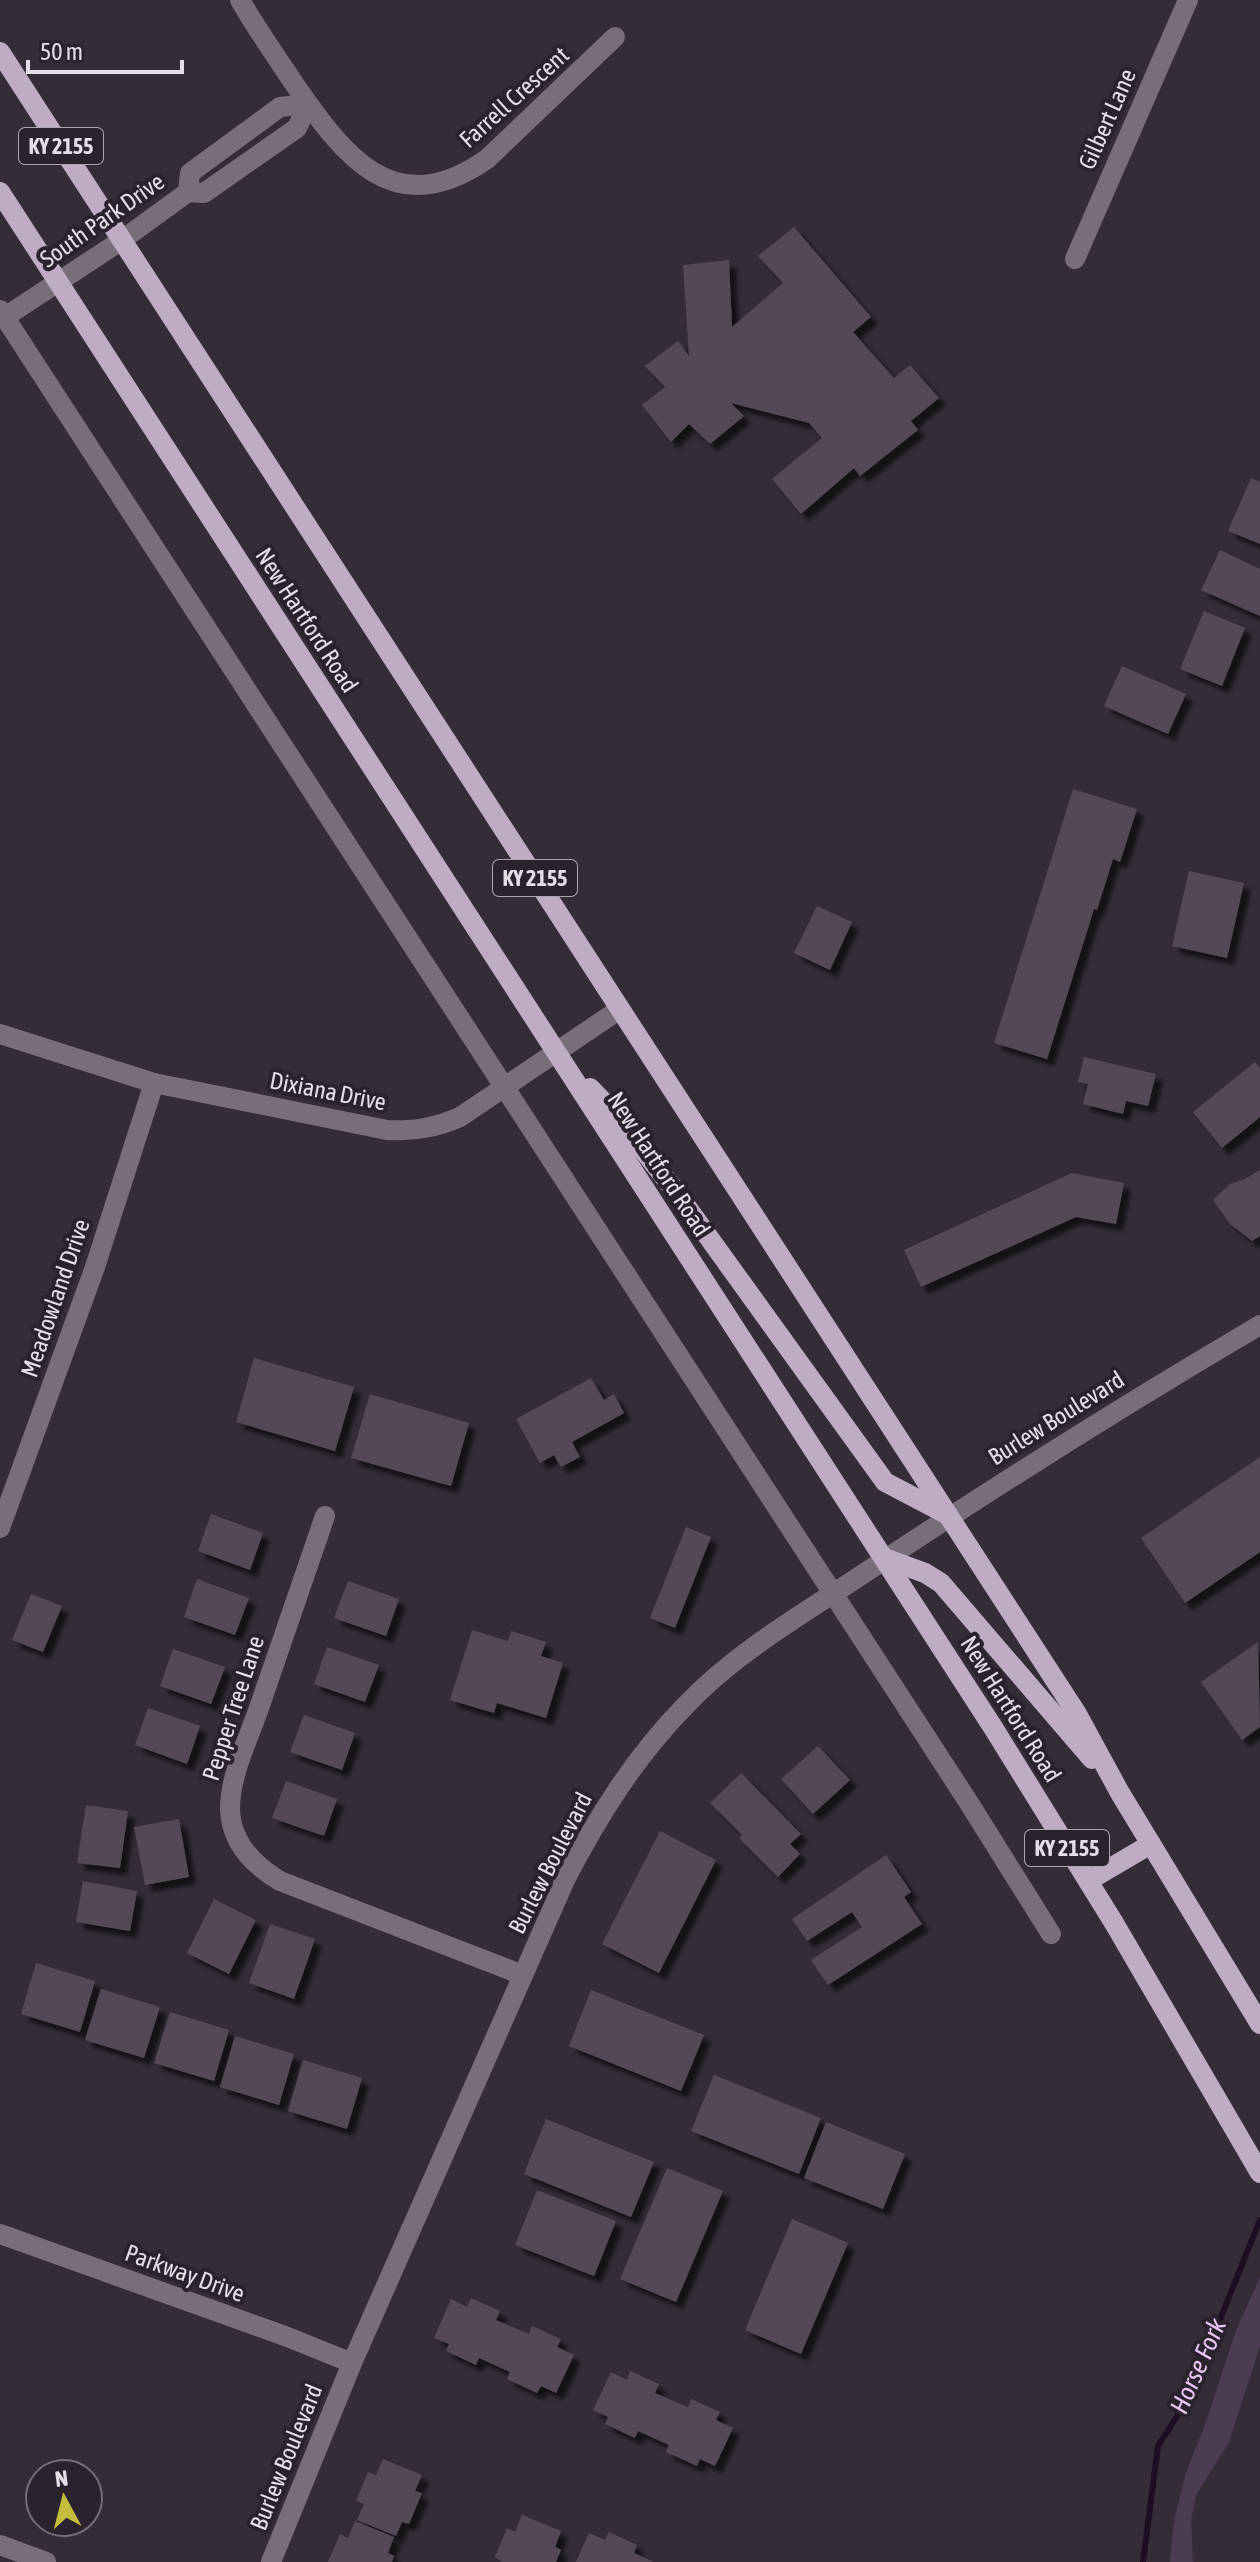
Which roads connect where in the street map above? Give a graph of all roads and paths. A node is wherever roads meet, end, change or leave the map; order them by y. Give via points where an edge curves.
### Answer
1 (240, 0) edge
2 (1188, 0) edge
3 (615, 37) dead end
4 (0, 52) edge
5 (308, 104) junction
6 (0, 192) edge
7 (122, 240) junction
8 (1075, 259) dead end
9 (58, 282) junction
10 (2, 313) edge
11 (620, 1009) junction
12 (0, 1034) edge
13 (556, 1053) junction
14 (154, 1083) junction
15 (504, 1089) junction
16 (1260, 1325) edge
17 (325, 1516) dead end
18 (948, 1516) junction
19 (0, 1528) edge
20 (884, 1558) junction
21 (833, 1592) junction
22 (1120, 1793) junction
23 (1151, 1844) junction
24 (1088, 1881) junction
25 (1051, 1934) dead end
26 (523, 1975) junction
27 (1260, 2024) edge
28 (1260, 2173) edge
29 (0, 2234) edge
30 (352, 2363) junction
31 (0, 2545) edge
32 (46, 2562) edge
33 (271, 2562) edge

1 - 5 street, Farrell Crescent
2 - 8 street, Gilbert Lane
3 - 5 street, Farrell Crescent via 487,159 448,181 425,185 378,176 350,155
4 - 7 main road, New Hartford Road / KY 2155
5 - 7 street, South Park Drive via 297,128 204,193 188,192
6 - 9 main road, New Hartford Road / KY 2155
7 - 9 street, South Park Drive
7 - 11 main road, New Hartford Road / KY 2155
9 - 10 street, South Park Drive
9 - 13 main road, New Hartford Road / KY 2155
10 - 15 street
11 - 13 street, Dixiana Drive
11 - 18 main road, New Hartford Road / KY 2155
12 - 14 street, Dixiana Drive
13 - 15 street, Dixiana Drive
13 - 18 main road via 616,1115 676,1192 885,1482
13 - 20 main road, New Hartford Road / KY 2155
14 - 15 street, Dixiana Drive via 387,1130 415,1131 439,1127
14 - 19 street, Meadowland Drive via 95,1267
15 - 21 street
16 - 18 street, Burlew Boulevard
17 - 26 street, Pepper Tree Lane via 233,1787 234,1832 259,1869 280,1881
18 - 20 street, Burlew Boulevard
18 - 22 main road, New Hartford Road / KY 2155 via 1077,1714
20 - 21 street, Burlew Boulevard
20 - 22 main road via 941,1583
20 - 24 main road, New Hartford Road / KY 2155
21 - 25 street
21 - 26 street, Burlew Boulevard via 720,1673 653,1740 591,1830
22 - 23 main road, New Hartford Road / KY 2155
23 - 24 main road
23 - 27 main road, New Hartford Road / KY 2155
24 - 28 main road, New Hartford Road / KY 2155
26 - 30 street, Burlew Boulevard
29 - 30 street, Parkway Drive
30 - 33 street, Burlew Boulevard
31 - 32 street

